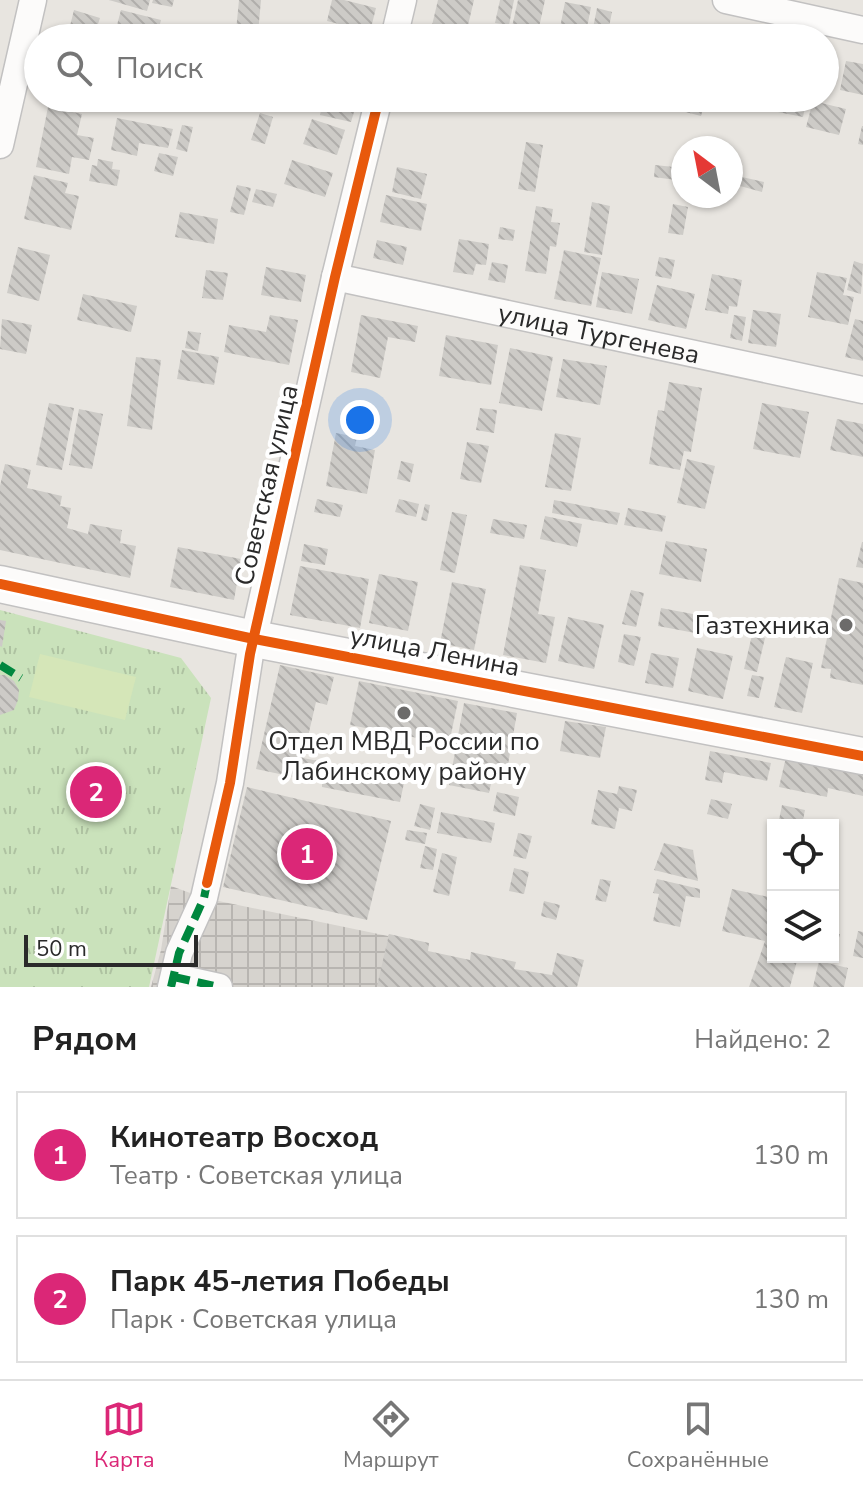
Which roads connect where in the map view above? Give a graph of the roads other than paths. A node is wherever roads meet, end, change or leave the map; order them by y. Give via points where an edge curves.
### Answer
1 (33, 0) edge
2 (403, 0) edge
3 (726, 0) edge
4 (28, 24) edge
5 (397, 24) edge
6 (836, 24) edge
7 (839, 25) edge
8 (863, 30) edge
9 (24, 40) edge
10 (376, 112) edge
11 (0, 145) edge
12 (335, 277) junction
13 (863, 390) edge
14 (0, 584) edge
15 (254, 639) junction
16 (863, 756) edge
17 (172, 982) edge
18 (219, 987) edge

1 - 4 street
2 - 5 street
3 - 6 street
7 - 8 street
9 - 11 street
10 - 12 street, Советская улица
12 - 13 street, улица Тургенева
12 - 15 street, Советская улица
14 - 15 street, улица Ленина
15 - 16 street, улица Ленина
15 - 17 street, Советская улица via 204,898
17 - 18 street

